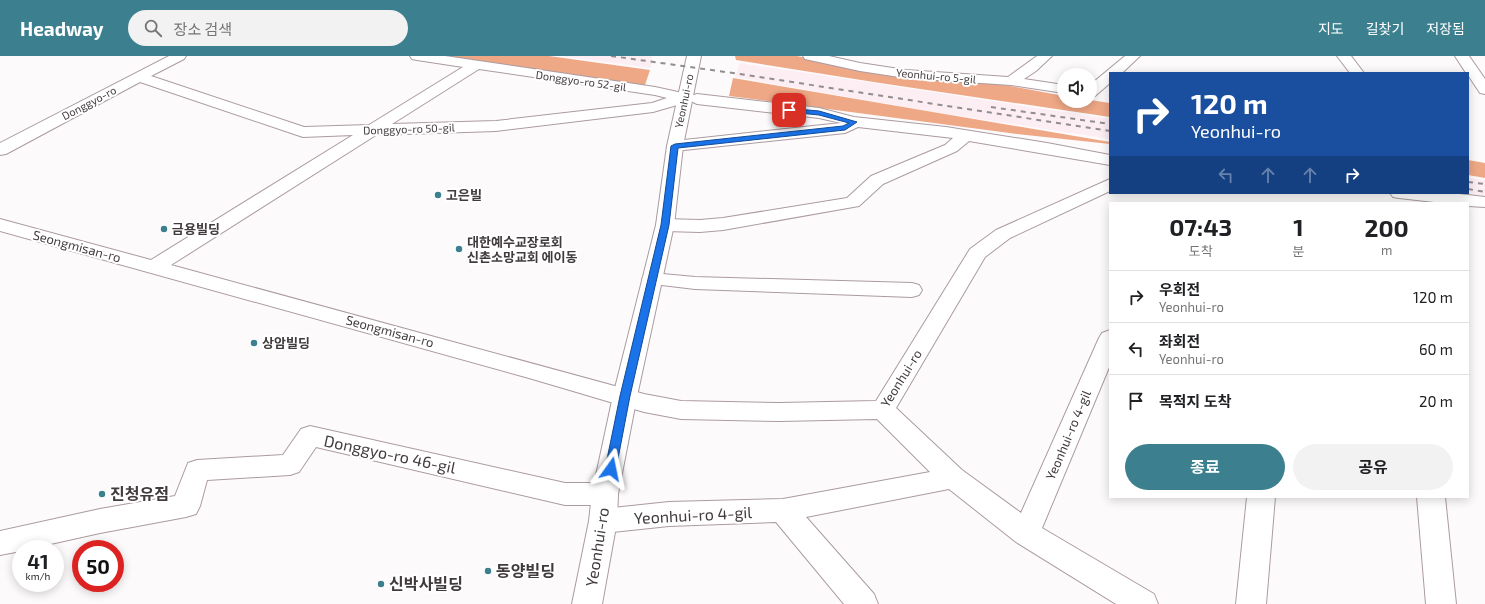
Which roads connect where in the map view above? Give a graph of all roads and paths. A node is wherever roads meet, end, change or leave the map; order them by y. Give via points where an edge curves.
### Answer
1 (179, 56) edge
2 (417, 56) edge
3 (694, 56) edge
4 (810, 56) edge
5 (1045, 56) edge
6 (1133, 56) edge
7 (1344, 56) edge
8 (1462, 56) edge
9 (476, 65) junction
10 (1470, 70) junction
11 (1115, 72) edge
12 (1356, 72) edge
13 (1485, 72) edge
14 (139, 77) junction
15 (1109, 77) edge
16 (1011, 81) junction
17 (1097, 87) edge
18 (1057, 88) edge
19 (1485, 90) edge
20 (691, 98) junction
21 (854, 122) junction
22 (371, 130) junction
23 (965, 136) junction
24 (675, 146) junction
25 (0, 150) edge
26 (1109, 160) edge
27 (1109, 184) edge
28 (1409, 194) edge
29 (1485, 202) edge
30 (0, 225) edge
31 (665, 225) junction
32 (154, 267) junction
33 (652, 279) junction
34 (912, 290) dead end
35 (1109, 340) edge
36 (625, 396) junction
37 (883, 410) junction
38 (953, 478) junction
39 (605, 494) junction
40 (1261, 498) edge
41 (1430, 498) edge
42 (783, 510) junction
43 (603, 521) junction
44 (1026, 533) junction
45 (0, 543) edge
46 (587, 604) edge
47 (863, 604) edge
48 (1143, 604) edge
49 (1251, 604) edge
50 (1441, 604) edge

1 - 14 street, Donggyo-ro
2 - 9 street, Donggyo-ro 52-gil
3 - 20 street, Yeonhui-ro
4 - 16 street, Yeonhui-ro 5-gil via 906,74
5 - 16 street
6 - 11 street
7 - 12 street
8 - 10 street
9 - 20 street, Donggyo-ro 52-gil
9 - 22 street
10 - 13 street
10 - 19 street
14 - 22 street, Donggyo-ro 50-gil via 303,132
14 - 25 street, Donggyo-ro
15 - 17 street
16 - 18 street, Yeonhui-ro 5-gil
20 - 21 street, Yeonhui-ro via 819,113
20 - 22 street, Donggyo-ro 50-gil via 653,107 496,126
20 - 24 street, Yeonhui-ro
21 - 23 street, Yeonhui-ro
21 - 24 street, Yeonhui-ro via 845,128
22 - 32 street
23 - 26 street, Yeonhui-ro
23 - 31 street via 951,148 877,180 853,202 723,224
24 - 31 street, Yeonhui-ro
27 - 37 street, Yeonhui-ro via 1003,234 977,253
28 - 29 street
30 - 32 street, Seongmisan-ro
31 - 33 street, Yeonhui-ro
32 - 36 street, Seongmisan-ro
33 - 34 street via 695,283
33 - 36 street, Yeonhui-ro
35 - 44 street, Yeonhui-ro 4-gil
36 - 37 street, Yeonhui-ro via 644,403 681,410
36 - 39 street, Yeonhui-ro
37 - 38 street
38 - 42 street, Yeonhui-ro 4-gil
38 - 44 street
39 - 43 street, Yeonhui-ro
39 - 45 street, Donggyo-ro 46-gil via 565,494 310,436 290,465 198,470 186,506 100,521
40 - 49 street
41 - 50 street
42 - 43 street, Yeonhui-ro 4-gil via 668,514
42 - 47 street
43 - 46 street, Yeonhui-ro
44 - 48 street

